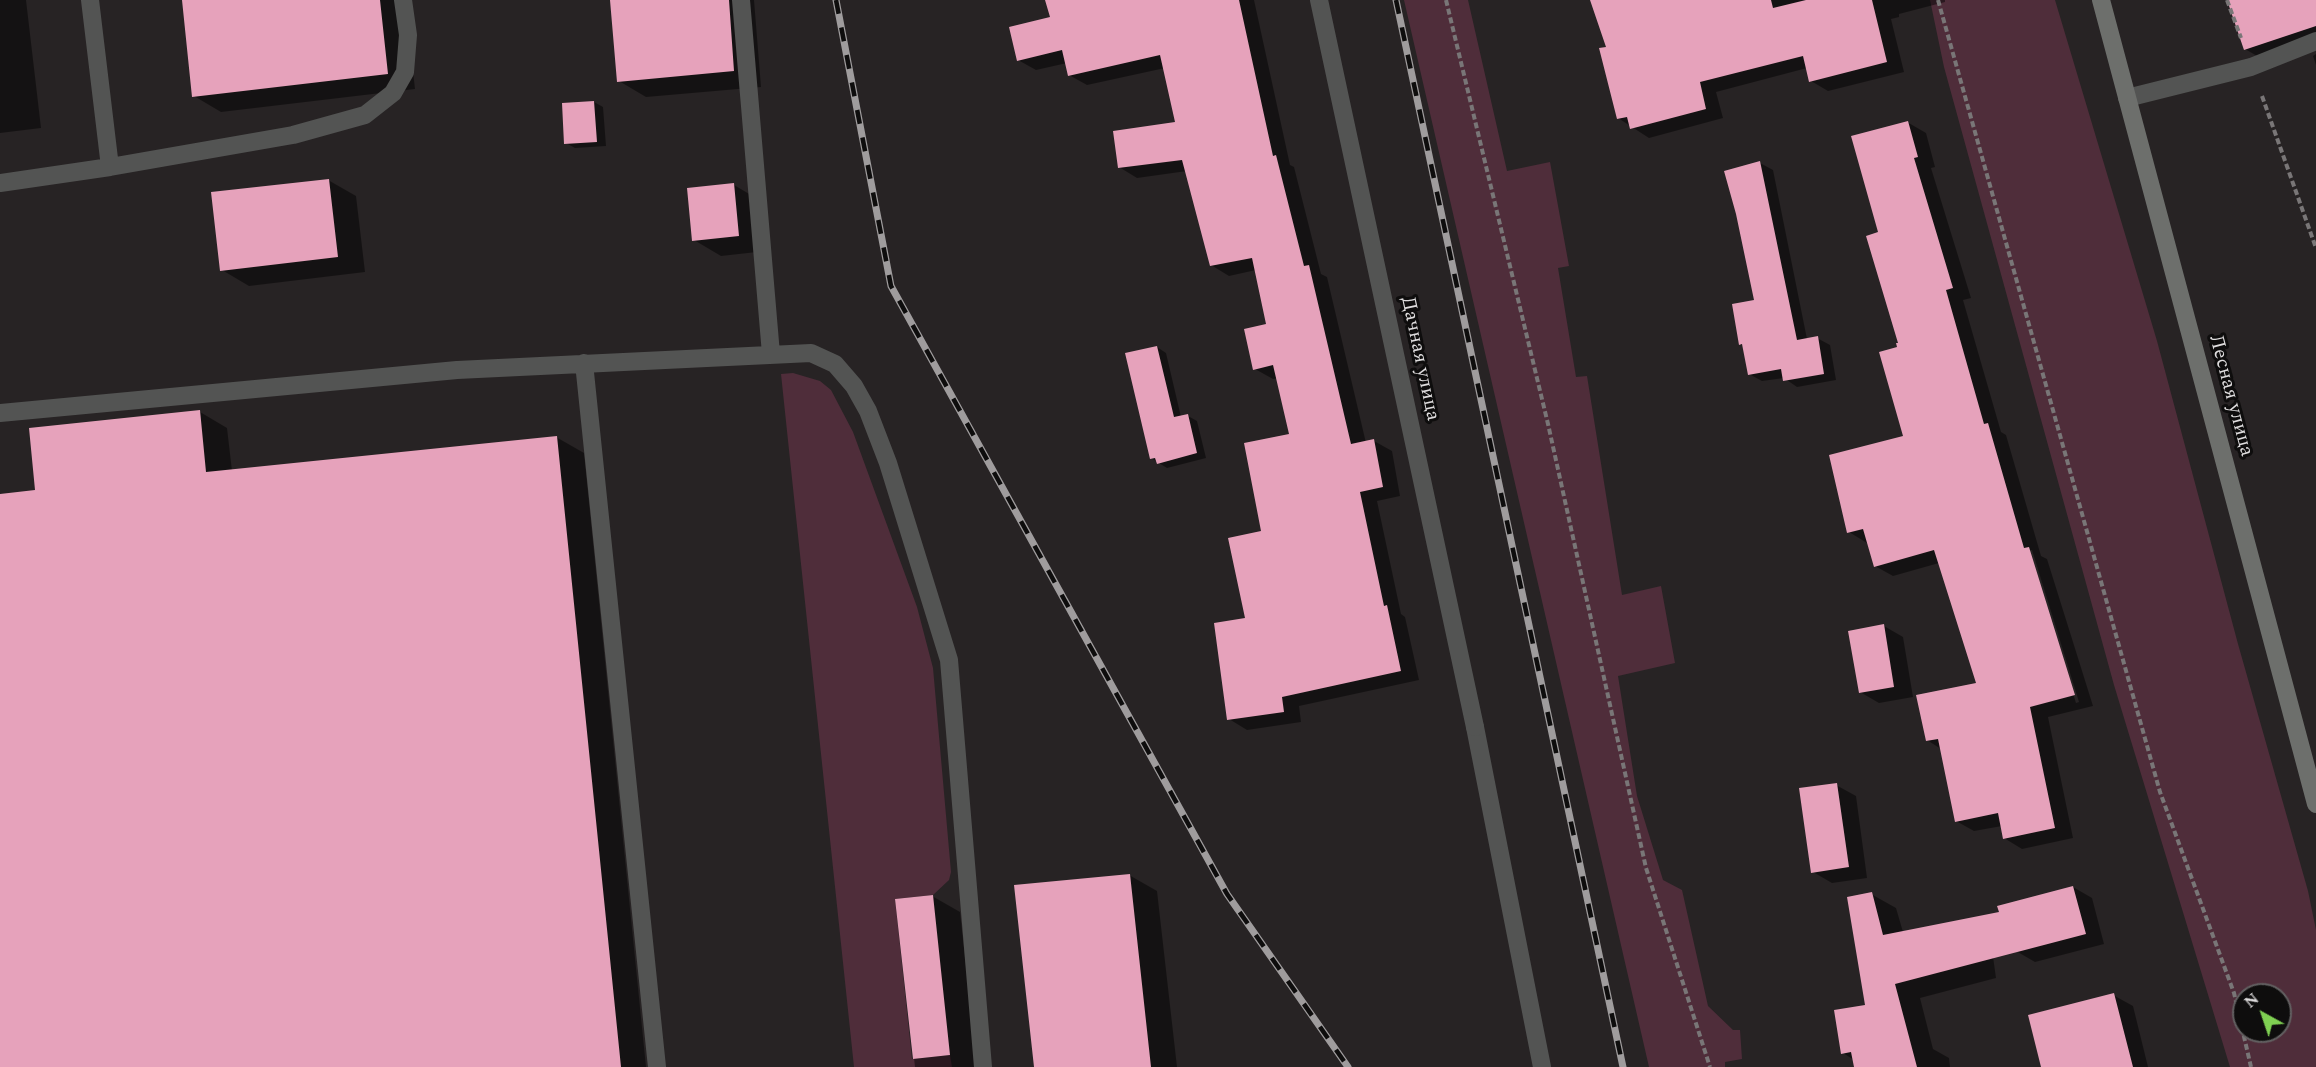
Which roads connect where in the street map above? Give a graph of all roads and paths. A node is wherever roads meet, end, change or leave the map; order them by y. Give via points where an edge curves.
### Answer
1 (90, 0) edge
2 (403, 0) edge
3 (741, 0) edge
4 (1319, 0) edge
5 (1446, 0) edge
6 (1938, 0) edge
7 (2101, 0) edge
8 (2227, 0) edge
9 (2316, 41) edge
10 (2251, 67) junction
11 (2127, 98) junction
12 (110, 167) junction
13 (0, 183) edge
14 (2316, 248) edge
15 (771, 354) junction
16 (584, 363) junction
17 (0, 413) edge
18 (2316, 804) edge
19 (657, 1067) edge
20 (983, 1067) edge
21 (1542, 1067) edge
22 (1710, 1067) edge
23 (2251, 1067) edge

1 - 12 street
2 - 12 street via 408,35 405,72 393,93 365,115 293,135
3 - 15 street
4 - 21 street, Дачная улица via 1475,727
5 - 22 path via 1548,423 1646,868
6 - 23 path via 2160,792 2234,993
7 - 11 street, Лесная улица
8 - 10 path
9 - 10 street
10 - 11 street
10 - 14 path
11 - 18 street, Лесная улица
12 - 13 street
15 - 16 street
15 - 20 street via 811,353 836,364 854,386 888,463 949,660
16 - 17 street via 457,370
16 - 19 street

